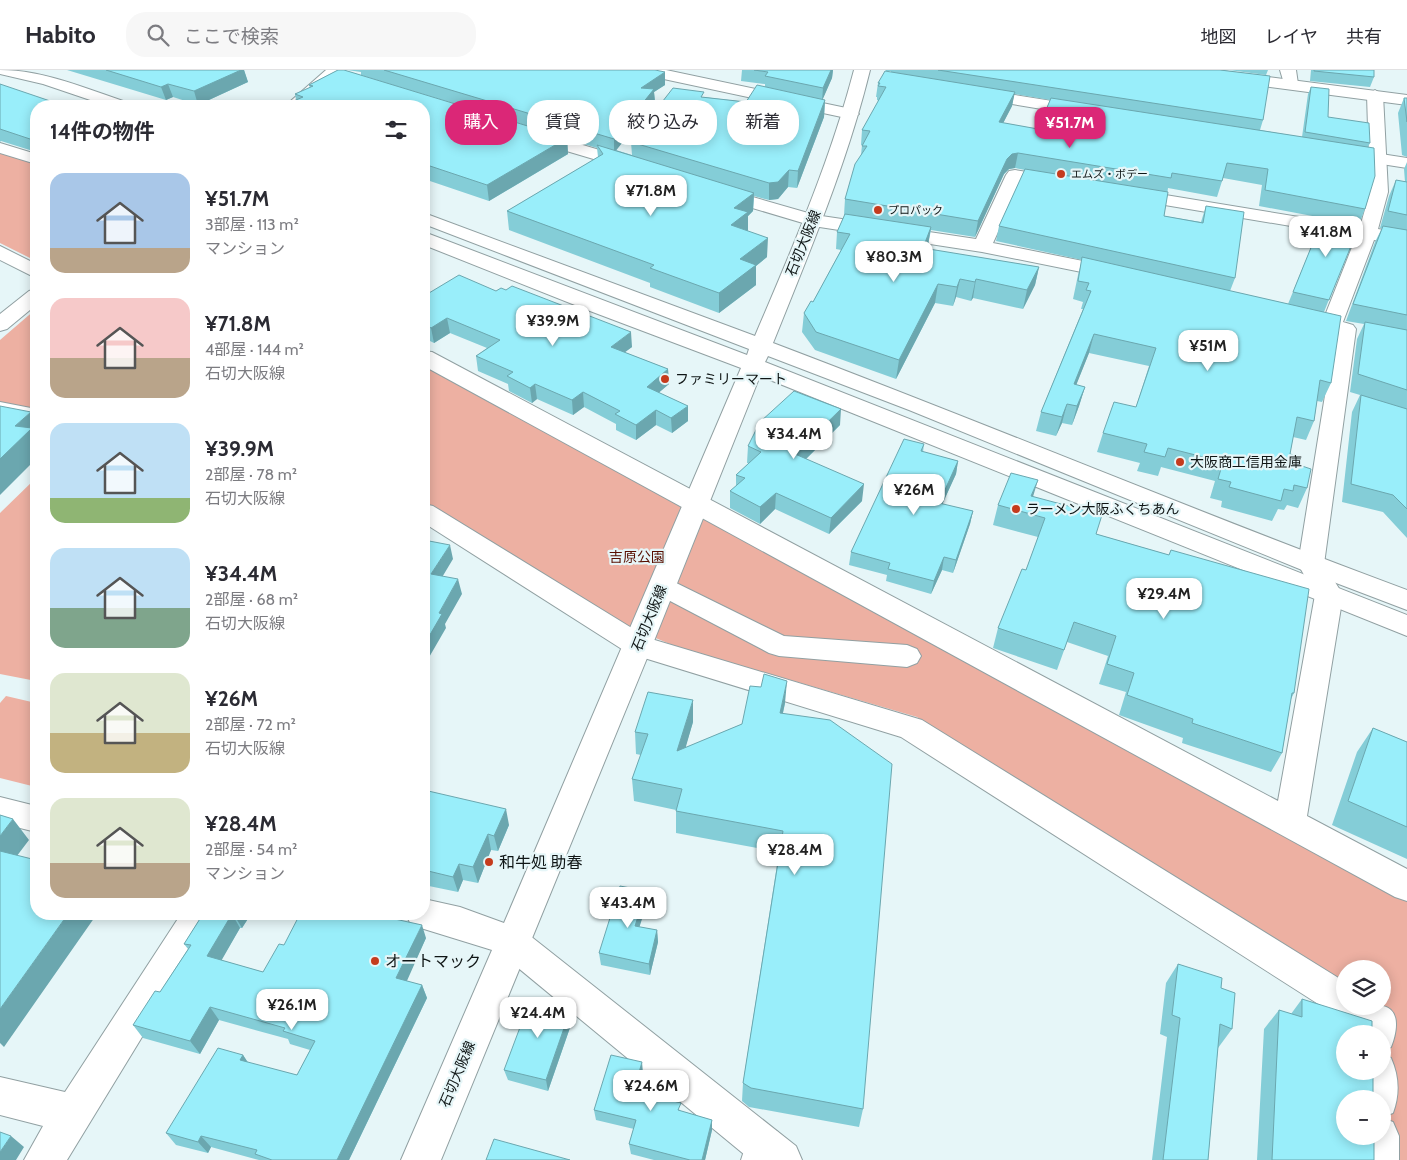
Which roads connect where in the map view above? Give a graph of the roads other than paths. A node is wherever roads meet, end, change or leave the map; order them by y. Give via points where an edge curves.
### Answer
1 (1, 70) edge
2 (645, 70) edge
3 (1179, 70) edge
4 (335, 73) edge
5 (687, 74) edge
6 (868, 75) edge
7 (1289, 77) edge
8 (0, 83) edge
9 (958, 91) edge
10 (672, 94) edge
11 (1375, 95) junction
12 (58, 100) edge
13 (105, 100) edge
14 (301, 100) edge
15 (1407, 100) edge
16 (1095, 113) edge
17 (851, 114) junction
18 (517, 130) edge
19 (0, 148) edge
20 (1319, 149) edge
21 (30, 157) edge
22 (1378, 158) junction
23 (1407, 163) edge
24 (648, 170) edge
25 (1074, 184) edge
26 (704, 188) edge
27 (1113, 191) edge
28 (430, 220) edge
29 (813, 220) junction
30 (1367, 234) junction
31 (430, 240) edge
32 (1407, 240) edge
33 (982, 246) junction
34 (0, 252) edge
35 (30, 269) edge
36 (1138, 278) edge
37 (30, 300) edge
38 (1283, 314) edge
39 (0, 325) edge
40 (1347, 329) junction
41 (756, 355) junction
42 (430, 359) edge
43 (0, 409) edge
44 (30, 415) edge
45 (696, 503) junction
46 (430, 516) edge
47 (1311, 564) junction
48 (662, 585) junction
49 (1329, 595) junction
50 (1407, 600) edge
51 (1407, 626) edge
52 (638, 646) junction
53 (908, 656) dead end
54 (0, 810) edge
55 (30, 818) edge
56 (1290, 823) junction
57 (1407, 886) edge
58 (430, 916) edge
59 (196, 920) edge
60 (512, 942) junction
61 (1336, 996) edge
62 (1365, 1015) edge
63 (1378, 1025) edge
64 (0, 1096) edge
65 (73, 1114) junction
66 (1379, 1145) edge
67 (769, 1155) edge
68 (44, 1160) edge
69 (421, 1160) edge
70 (1379, 1160) edge

1 - 13 street
2 - 5 street
3 - 7 street
4 - 14 street
5 - 10 street
5 - 17 street
6 - 17 street, 石切大阪線
7 - 11 street
8 - 12 street
9 - 16 street
11 - 15 street
11 - 22 street
17 - 29 street, 石切大阪線
18 - 24 street via 625,154
19 - 21 street
20 - 22 street
22 - 23 street
22 - 30 street via 1379,192
25 - 33 street via 1015,175
26 - 29 street
27 - 30 street
28 - 41 street
29 - 33 street
29 - 41 street, 石切大阪線
30 - 32 street
30 - 40 street
31 - 41 street via 597,307
33 - 36 street
34 - 35 street
37 - 39 street
38 - 40 street
40 - 47 street via 1345,400
41 - 45 street, 石切大阪線
41 - 47 street via 917,405
41 - 49 street
42 - 45 street
43 - 44 street
45 - 48 street, 石切大阪線
45 - 56 street
46 - 52 street
47 - 49 street
47 - 50 street
48 - 52 street, 石切大阪線
48 - 53 street via 779,646
49 - 51 street
49 - 56 street
52 - 60 street, 石切大阪線
52 - 61 street via 911,728
54 - 55 street
56 - 57 street
58 - 60 street
59 - 65 street
60 - 67 street
60 - 69 street, 石切大阪線
62 - 63 street
64 - 65 street
65 - 68 street
66 - 70 street

